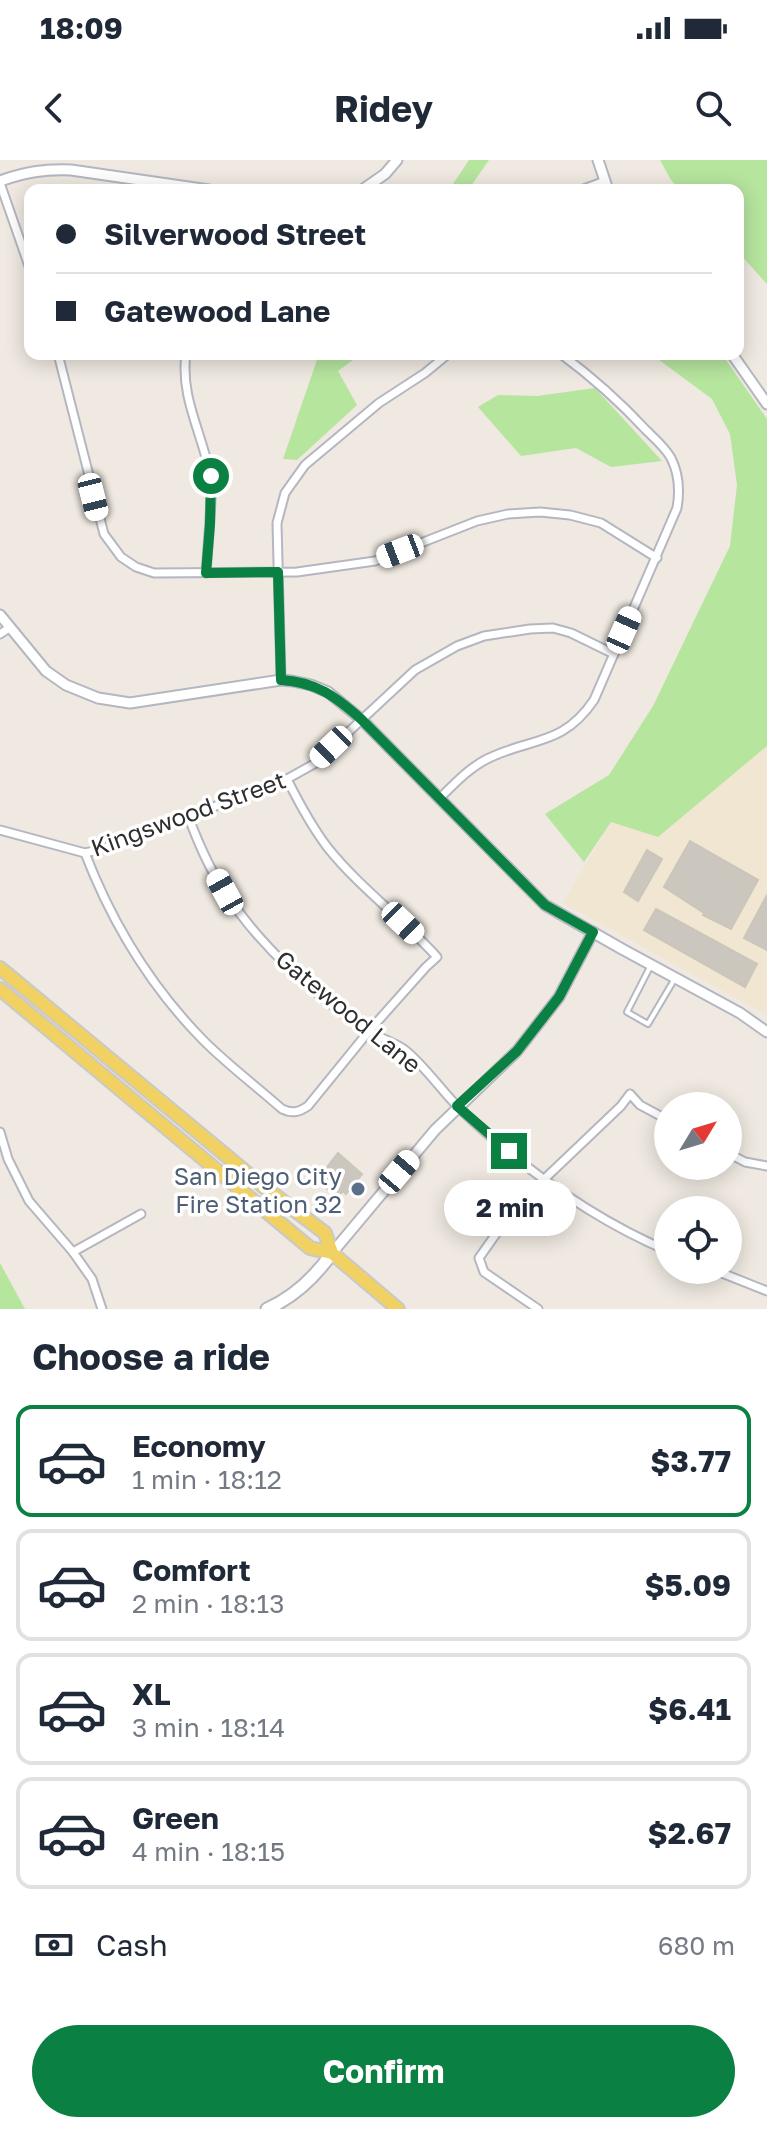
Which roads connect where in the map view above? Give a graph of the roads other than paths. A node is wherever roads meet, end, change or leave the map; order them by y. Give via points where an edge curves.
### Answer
1 (397, 160) edge
2 (598, 160) edge
3 (0, 182) edge
4 (168, 184) edge
5 (371, 184) edge
6 (605, 184) edge
7 (24, 252) edge
8 (59, 360) edge
9 (186, 360) edge
10 (441, 360) edge
11 (569, 360) edge
12 (736, 360) edge
13 (767, 404) edge
14 (657, 558) junction
15 (278, 572) junction
16 (206, 573) junction
17 (0, 615) edge
18 (9, 628) junction
19 (0, 634) edge
20 (614, 654) junction
21 (281, 680) junction
22 (361, 719) junction
23 (287, 779) junction
24 (439, 799) junction
25 (188, 816) junction
26 (0, 830) edge
27 (85, 853) junction
28 (593, 932) junction
29 (651, 965) junction
30 (0, 968) edge
31 (676, 978) junction
32 (0, 989) edge
33 (369, 1031) junction
34 (767, 1032) edge
35 (457, 1106) junction
36 (654, 1112) edge
37 (0, 1132) edge
38 (742, 1160) edge
39 (767, 1166) edge
40 (545, 1178) junction
41 (141, 1214) dead end
42 (654, 1244) edge
43 (73, 1252) junction
44 (332, 1253) junction
45 (742, 1281) edge
46 (767, 1291) edge
47 (276, 1307) edge
48 (102, 1309) edge
49 (398, 1309) edge
50 (538, 1309) edge

1 - 5 street
2 - 6 street
3 - 4 street via 48,169
3 - 7 street
8 - 16 street via 100,526 110,545 145,571
9 - 16 street via 193,420 211,476
10 - 15 street via 305,465 285,493 277,523
11 - 14 street via 625,407 671,458 678,499
12 - 13 street
14 - 15 street via 601,523 555,512 524,512 477,521 375,561
14 - 20 street
15 - 16 street
15 - 21 street
17 - 18 street
18 - 19 street
18 - 21 street via 56,679 108,701 130,703
20 - 22 street, Kingswood Street via 553,628 484,636 415,670
20 - 24 street via 594,700 572,726 475,765
21 - 22 street via 328,692
22 - 23 street, Kingswood Street via 314,764
22 - 24 street
23 - 25 street, Kingswood Street
23 - 33 street via 329,849 437,957
24 - 28 street via 545,905
25 - 27 street, Kingswood Street
25 - 33 street, Gatewood Lane via 225,892 262,939
26 - 27 street, Kingswood Street
27 - 33 street via 118,928 173,1007 282,1109 291,1113 308,1106
28 - 29 street
28 - 35 street via 559,997 517,1051
29 - 31 street
29 - 31 lane via 627,1012 648,1024
30 - 44 main road via 325,1233
31 - 34 street
32 - 44 main road via 310,1248
33 - 35 street, Gatewood Lane via 405,1050
35 - 40 street, Gatewood Lane
35 - 44 street
36 - 40 street via 630,1094
37 - 43 street via 29,1201
38 - 39 street
40 - 42 street, Gatewood Lane via 615,1226
40 - 50 street via 515,1207 479,1258 484,1272
41 - 43 street
43 - 48 street via 92,1279
44 - 47 main road
44 - 49 main road
45 - 46 street

